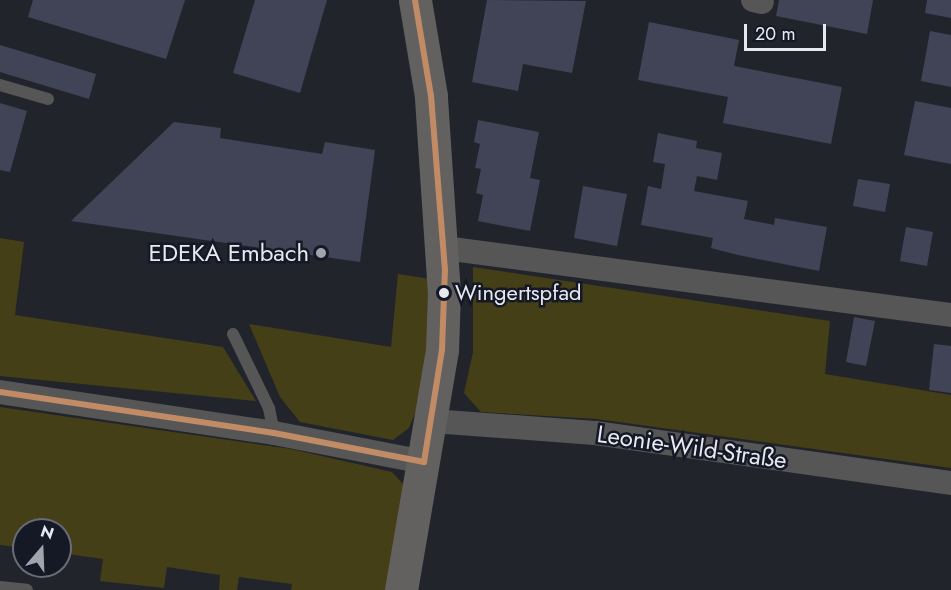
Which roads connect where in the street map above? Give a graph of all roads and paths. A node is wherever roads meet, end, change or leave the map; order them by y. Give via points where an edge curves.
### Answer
1 (415, 0) edge
2 (0, 85) edge
3 (48, 99) dead end
4 (444, 248) junction
5 (951, 315) edge
6 (233, 334) dead end
7 (0, 392) edge
8 (432, 421) junction
9 (274, 433) junction
10 (423, 462) junction
11 (951, 483) edge
12 (0, 586) edge
13 (27, 590) edge
14 (401, 590) edge

1 - 4 street via 430,96
2 - 3 lane
4 - 5 street
4 - 8 street via 442,350
6 - 9 lane via 270,408
7 - 9 street
8 - 10 street
8 - 11 street, Leonie-Wild-Straße via 595,433
9 - 10 street
10 - 14 street
12 - 13 lane

